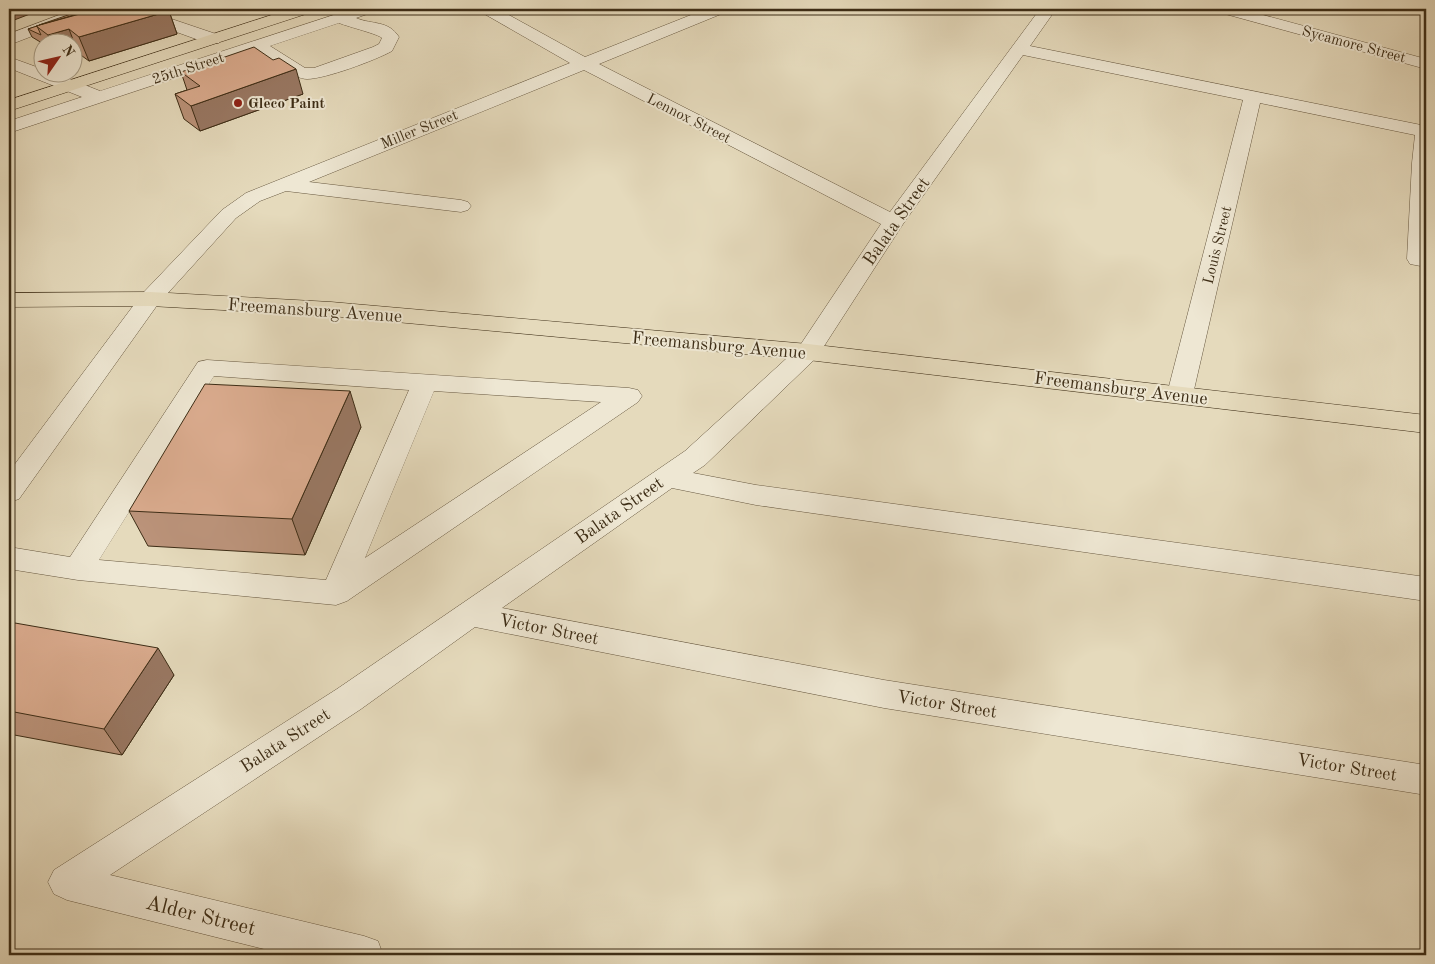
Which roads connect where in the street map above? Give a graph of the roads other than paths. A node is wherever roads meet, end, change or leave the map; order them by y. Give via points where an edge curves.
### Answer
1 (89, 9) edge
2 (127, 9) edge
3 (306, 9) edge
4 (367, 9) edge
5 (487, 9) edge
6 (720, 9) edge
7 (1048, 9) edge
8 (1224, 9) edge
9 (340, 18) junction
10 (213, 39) junction
11 (9, 40) edge
12 (256, 46) junction
13 (1019, 49) junction
14 (9, 62) edge
15 (583, 63) junction
16 (1426, 64) edge
17 (69, 86) junction
18 (1253, 96) junction
19 (100, 97) junction
20 (9, 106) edge
21 (9, 127) edge
22 (284, 184) junction
23 (461, 206) dead end
24 (893, 222) junction
25 (1426, 260) edge
26 (150, 299) junction
27 (9, 300) edge
28 (808, 352) junction
29 (425, 382) junction
30 (1180, 394) junction
31 (1426, 424) edge
32 (666, 477) junction
33 (9, 492) edge
34 (9, 558) edge
35 (78, 569) junction
36 (1426, 589) edge
37 (336, 593) junction
38 (470, 614) junction
39 (1426, 780) edge
40 (67, 882) joint
41 (364, 955) edge

1 - 11 street
2 - 10 street
3 - 10 main road, 25th Street
4 - 9 street, 25th Street
5 - 15 street, Lennox Street
6 - 15 street, Miller Street
7 - 13 street, Balata Street
8 - 16 street, Sycamore Street
9 - 12 street, 25th Street
9 - 12 street via 364,27 383,29 391,37 390,42 379,51 326,71 305,74
10 - 17 main road, 25th Street
12 - 19 street, 25th Street
13 - 18 street
13 - 24 street, Balata Street
14 - 17 street
15 - 22 street, Miller Street
15 - 24 street, Lennox Street
17 - 19 street
17 - 20 main road, 25th Street
18 - 25 street via 1425,131 1421,154 1418,259
18 - 30 street, Louis Street
19 - 21 street, 25th Street
22 - 23 street
22 - 26 street, Miller Street via 253,197 228,214
24 - 28 street, Balata Street
26 - 27 main road, Freemansburg Avenue
26 - 28 main road, Freemansburg Avenue via 331,309
26 - 33 street, Miller Street
28 - 30 main road, Freemansburg Avenue
28 - 32 street, Balata Street via 694,458
29 - 35 street via 207,368
29 - 37 street
29 - 37 street via 629,396
30 - 31 main road, Freemansburg Avenue
32 - 36 street via 756,495
32 - 38 street, Balata Street
34 - 35 street
35 - 37 street
38 - 39 street, Victor Street via 884,694
38 - 40 street, Balata Street via 349,699
40 - 41 street, Alder Street

